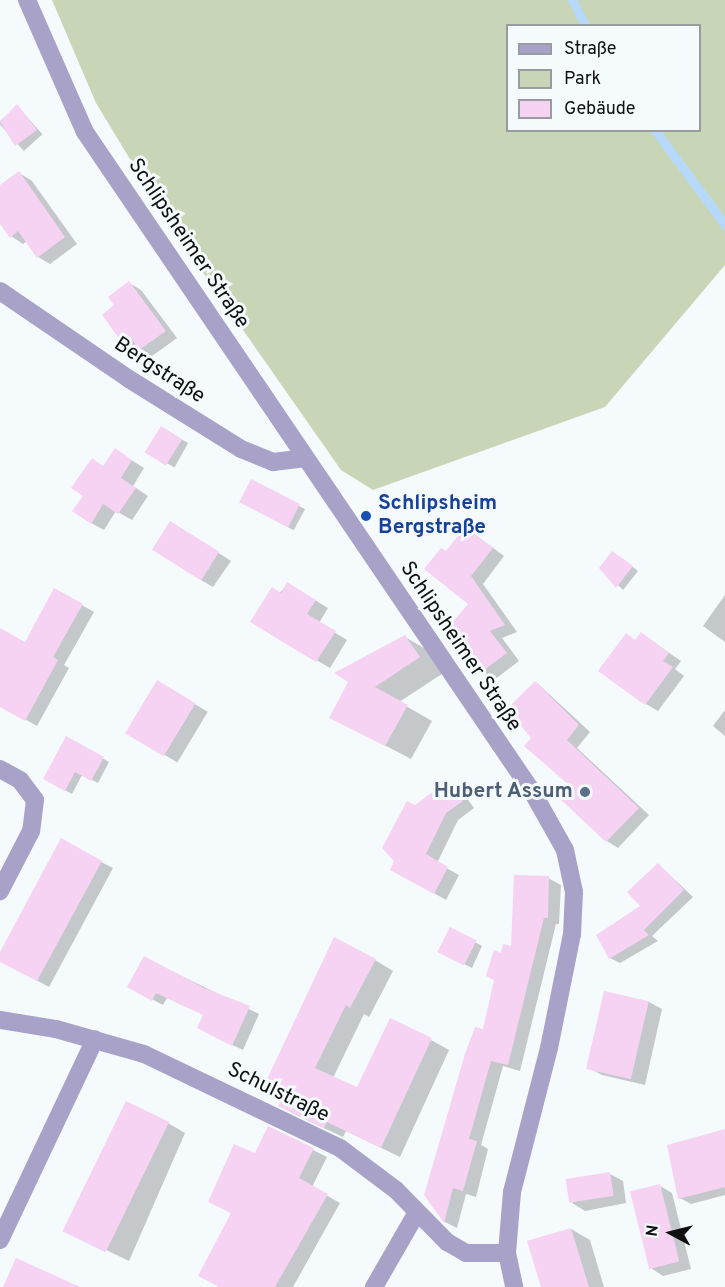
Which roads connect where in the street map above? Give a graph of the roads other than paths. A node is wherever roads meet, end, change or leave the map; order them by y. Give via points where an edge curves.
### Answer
1 (27, 0) edge
2 (0, 291) edge
3 (304, 458) junction
4 (0, 769) edge
5 (0, 891) edge
6 (0, 1020) edge
7 (95, 1039) junction
8 (416, 1214) junction
9 (0, 1239) edge
10 (507, 1253) junction
11 (374, 1287) edge
12 (514, 1287) edge

1 - 3 street, Schlipsheimer Straße via 85,132
2 - 3 street, Bergstraße via 241,449 273,462
3 - 10 street, Schlipsheimer Straße via 533,793 565,850 574,892 572,934 549,1048 512,1192
4 - 5 street via 20,780 35,800 31,831
6 - 7 street, Schulstraße
7 - 8 street, Schulstraße via 144,1054 340,1148 396,1190
7 - 9 street
8 - 10 street, Schulstraße via 447,1242 466,1253
8 - 11 street
10 - 12 street, Schlipsheimer Straße

